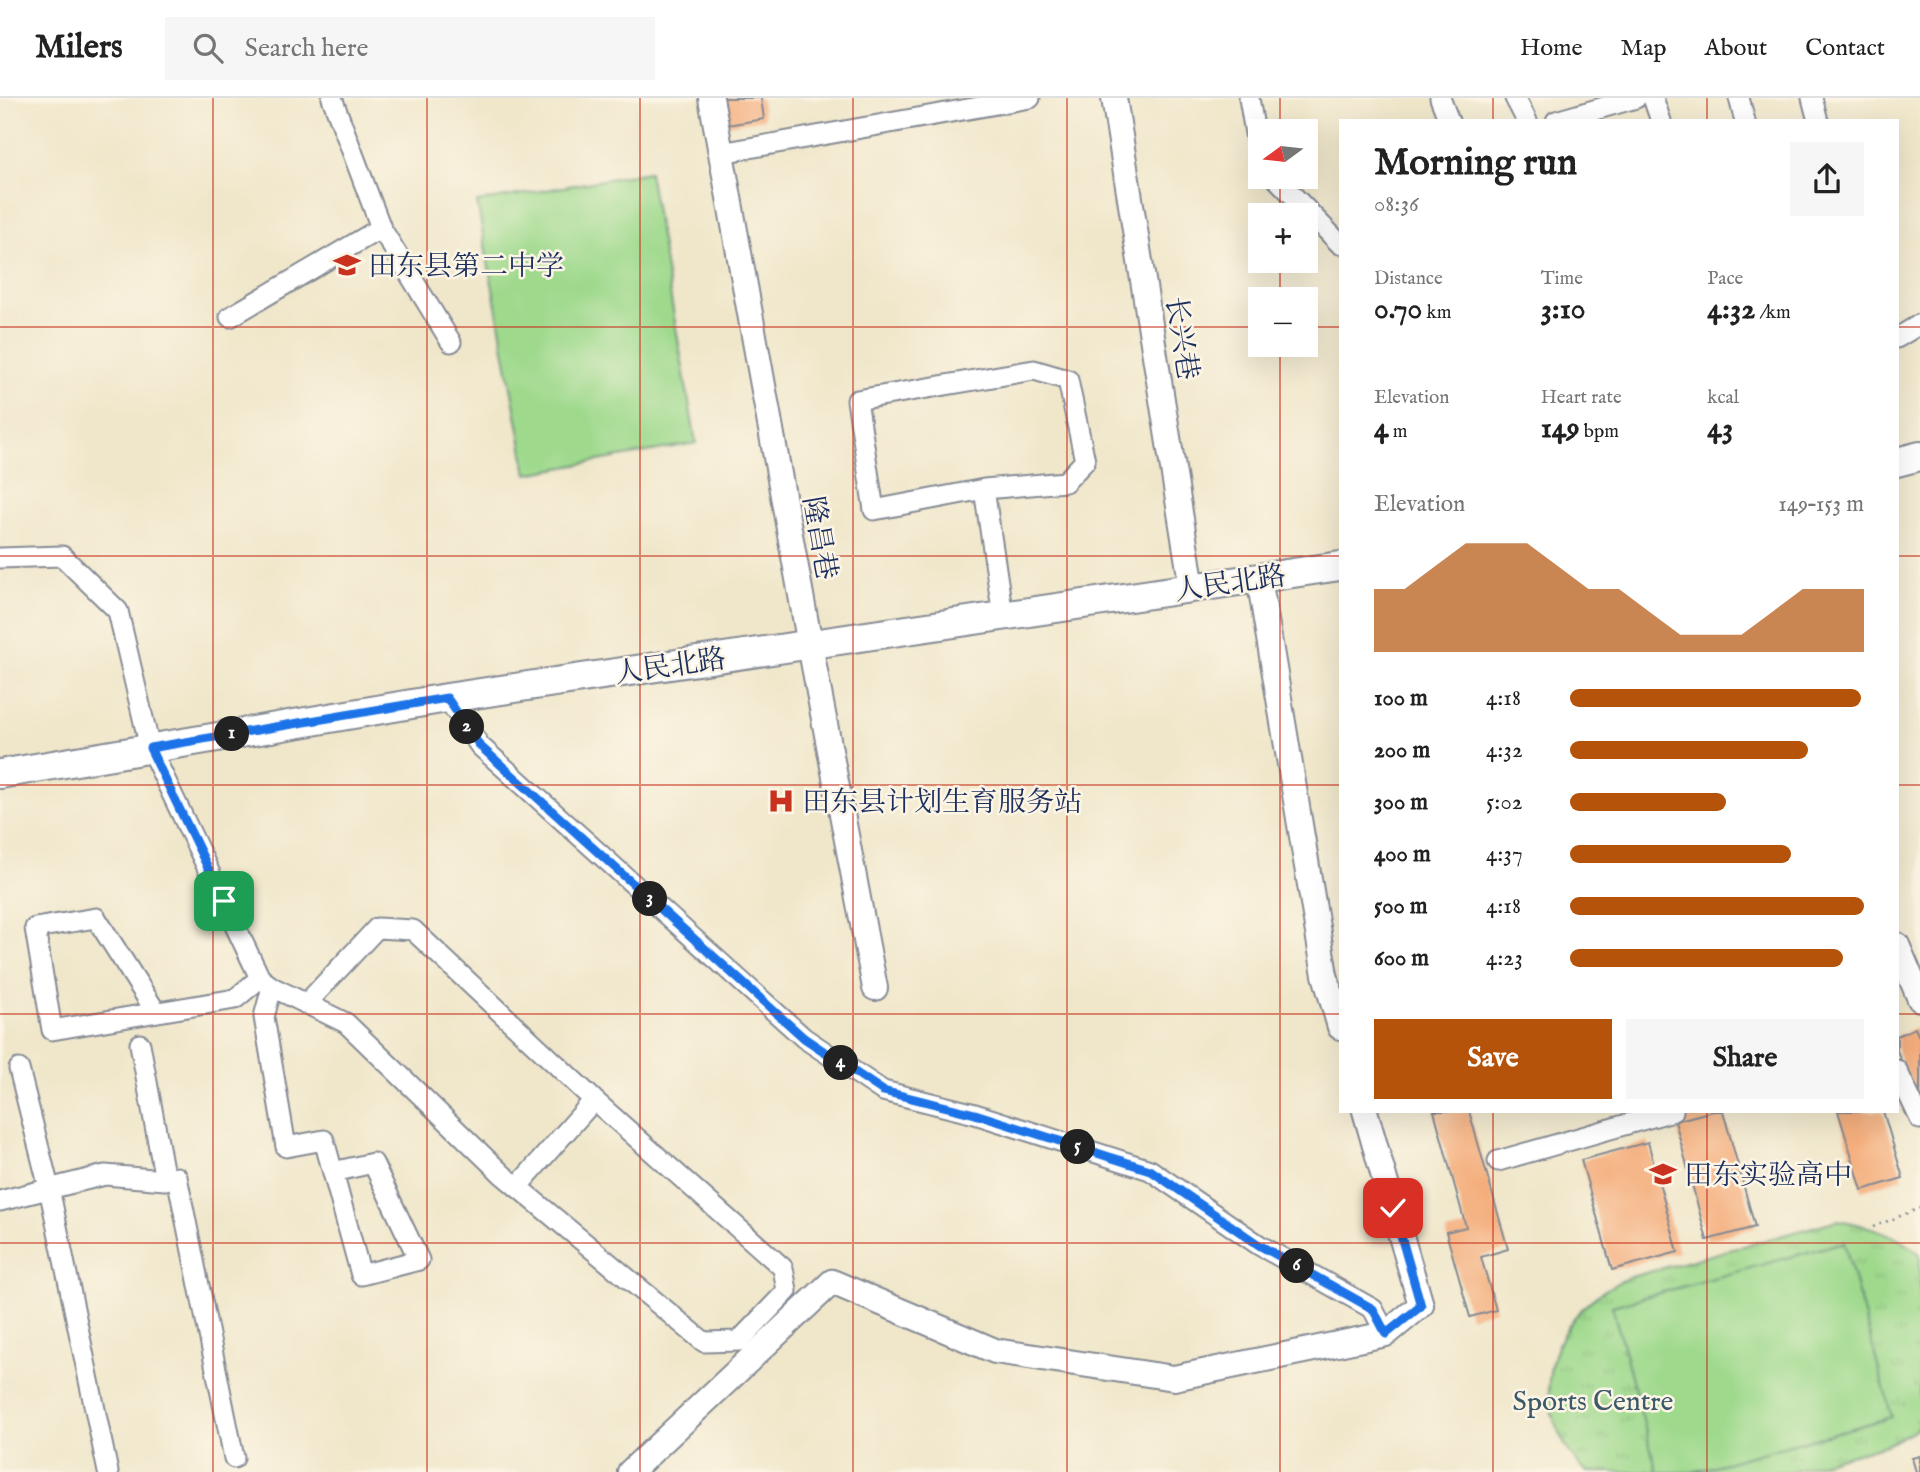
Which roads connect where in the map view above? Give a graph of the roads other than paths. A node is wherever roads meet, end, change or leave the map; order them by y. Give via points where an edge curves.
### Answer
1 (332, 98) edge
2 (711, 98) edge
3 (1030, 98) edge
4 (1114, 98) edge
5 (1249, 98) edge
6 (1440, 98) edge
7 (1516, 98) edge
8 (1636, 98) edge
9 (1653, 98) edge
10 (1739, 98) edge
11 (1812, 98) edge
12 (1589, 110) edge
13 (1253, 119) edge
14 (1448, 119) edge
15 (1526, 119) edge
16 (1562, 119) edge
17 (1660, 119) edge
18 (1744, 119) edge
19 (1817, 119) edge
20 (721, 153) junction
21 (1287, 189) edge
22 (381, 228) junction
23 (1339, 243) edge
24 (230, 317) dead end
25 (1920, 324) edge
26 (1899, 337) edge
27 (451, 342) dead end
28 (1920, 456) edge
29 (1899, 461) edge
30 (984, 489) junction
31 (0, 558) edge
32 (1339, 566) edge
33 (1259, 578) junction
34 (1192, 588) junction
35 (1003, 616) junction
36 (810, 645) junction
37 (447, 698) junction
38 (150, 748) junction
39 (0, 774) edge
40 (1899, 950) edge
41 (266, 982) junction
42 (875, 988) dead end
43 (1920, 999) edge
44 (306, 1004) junction
45 (156, 1012) junction
46 (1339, 1024) edge
47 (140, 1044) dead end
48 (19, 1069) dead end
49 (1899, 1074) edge
50 (594, 1100) junction
51 (1366, 1113) edge
52 (1666, 1113) edge
53 (1920, 1119) edge
54 (1498, 1160) dead end
55 (333, 1172) junction
56 (164, 1180) junction
57 (517, 1187) junction
58 (49, 1188) junction
59 (0, 1201) edge
60 (1386, 1334) junction
61 (234, 1458) dead end
62 (108, 1472) edge
63 (630, 1472) edge

1 - 22 street
2 - 20 street, 隆昌巷
3 - 20 street
4 - 34 street, 长兴巷
5 - 13 street
6 - 14 street
7 - 15 street
8 - 12 street
9 - 17 street
10 - 18 street
11 - 19 street
12 - 16 street
20 - 36 street, 隆昌巷
21 - 23 street
22 - 24 street
22 - 27 street
25 - 26 street
28 - 29 main road
30 - 30 street via 874,510 857,400 1034,370 1068,380 1085,461 1065,482
30 - 35 street
31 - 38 street via 62,556 118,611
32 - 33 main road, 人民北路
33 - 34 main road, 人民北路
33 - 46 street via 1325,975
34 - 35 main road, 人民北路
35 - 36 main road, 人民北路
36 - 37 main road, 人民北路
36 - 42 street, 隆昌巷
37 - 38 main road, 人民北路
37 - 60 street via 480,746 804,1038 883,1091 975,1114 1150,1170 1259,1245 1373,1309
38 - 39 main road, 人民北路
38 - 41 street
40 - 43 street
41 - 44 street
41 - 45 street via 235,999
41 - 55 street via 264,1017 286,1147 324,1140
44 - 50 street via 377,928 413,930
44 - 57 street via 346,1023
45 - 45 street via 52,1030 35,928 96,918
47 - 56 street
48 - 58 street
49 - 53 street
50 - 57 street
50 - 57 street via 783,1268 787,1292 739,1341 704,1342
51 - 60 street via 1421,1306
52 - 54 street
55 - 55 street via 360,1275 419,1260 373,1163
56 - 58 street via 105,1175
56 - 61 street via 177,1177
58 - 59 street
58 - 62 street
60 - 63 street via 1174,1378 995,1351 832,1282

